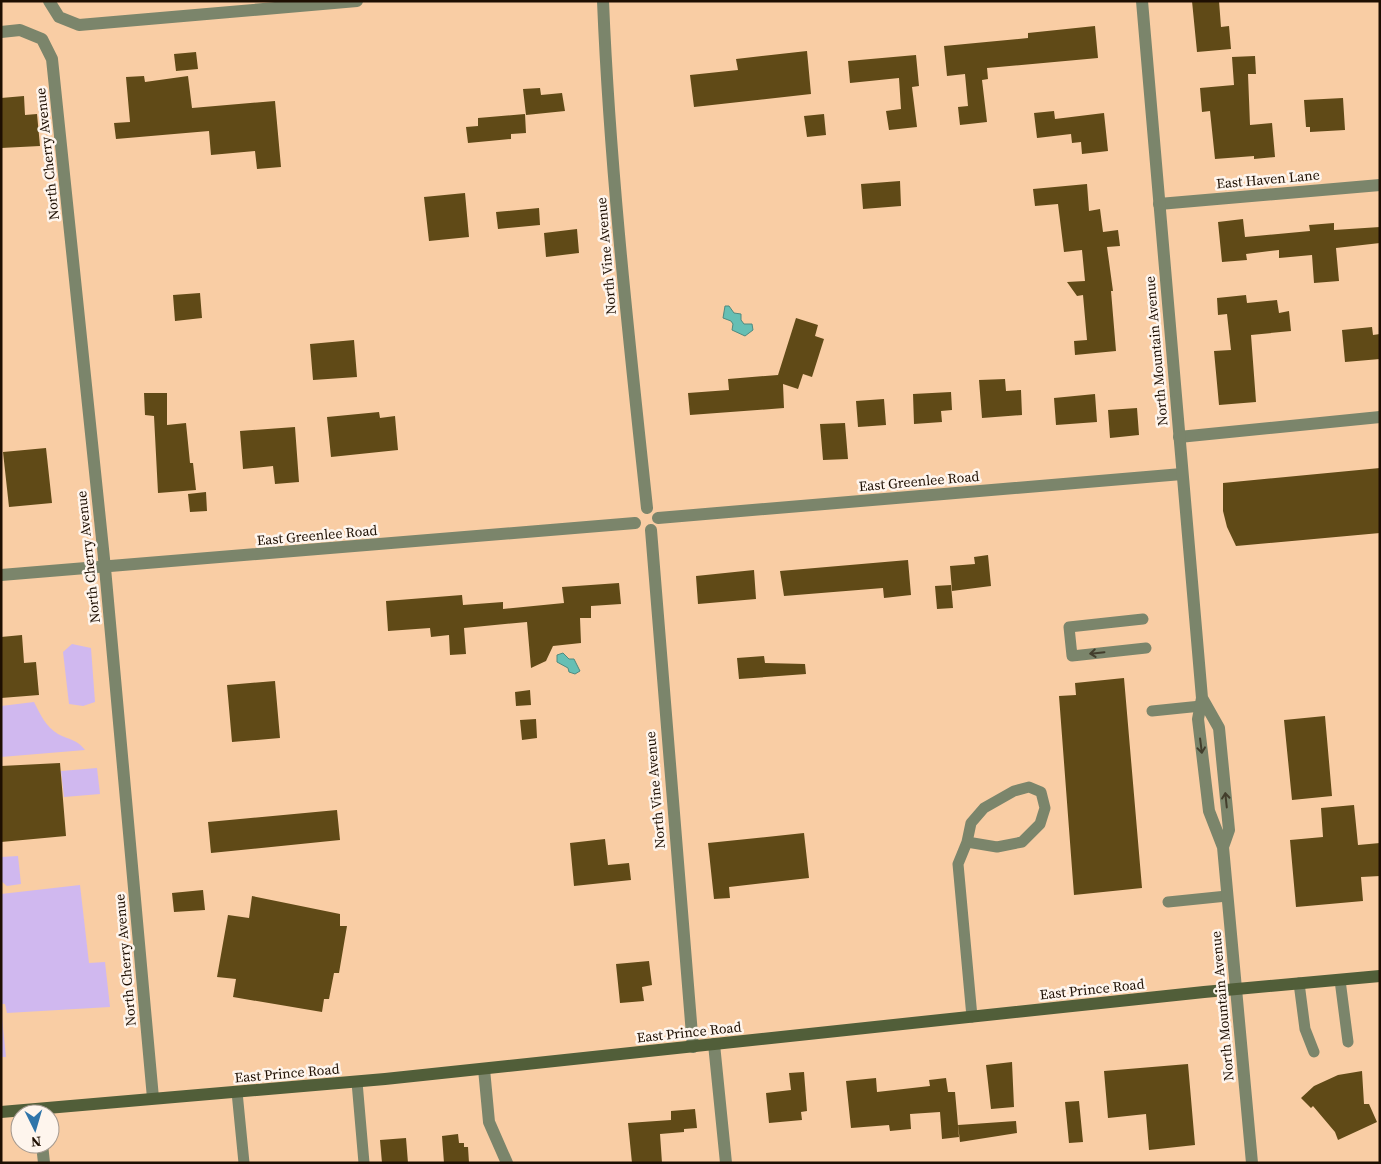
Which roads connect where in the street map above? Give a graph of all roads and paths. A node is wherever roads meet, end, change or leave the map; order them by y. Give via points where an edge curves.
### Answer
1 (49, 1) edge
2 (357, 1) edge
3 (603, 1) edge
4 (1142, 1) edge
5 (1, 32) edge
6 (1380, 185) edge
7 (1159, 204) junction
8 (1380, 417) edge
9 (1179, 437) junction
10 (1182, 474) junction
11 (647, 508) junction
12 (658, 518) junction
13 (635, 524) junction
14 (651, 530) junction
15 (105, 568) junction
16 (1, 575) edge
17 (1143, 619) dead end
18 (1146, 648) dead end
19 (1202, 702) junction
20 (1152, 711) dead end
21 (967, 842) junction
22 (1222, 847) junction
23 (1227, 896) junction
24 (1168, 902) dead end
25 (1380, 976) edge
26 (1340, 980) junction
27 (1299, 983) junction
28 (1236, 988) junction
29 (972, 1017) junction
30 (1348, 1042) dead end
31 (714, 1044) junction
32 (693, 1047) junction
33 (1314, 1052) dead end
34 (484, 1069) junction
35 (357, 1082) junction
36 (237, 1092) junction
37 (153, 1098) junction
38 (60, 1109) edge
39 (244, 1163) edge
40 (364, 1163) edge
41 (507, 1163) edge
42 (726, 1163) edge
43 (1252, 1163) edge

1 - 2 street via 59,17 79,25
3 - 11 street, North Vine Avenue via 621,274
4 - 7 street, North Mountain Avenue
5 - 15 street, North Cherry Avenue via 20,30 42,39 52,59
6 - 7 street, East Haven Lane
7 - 9 street, North Mountain Avenue
8 - 9 street
9 - 10 street, North Mountain Avenue
10 - 12 street, East Greenlee Road
10 - 19 street, North Mountain Avenue
11 - 12 street
11 - 13 street via 637,512
12 - 14 street
13 - 14 street via 640,530
13 - 15 street, East Greenlee Road
14 - 32 street, North Vine Avenue
15 - 16 street, East Greenlee Road
15 - 37 street, North Cherry Avenue
18 -> 17 lane via 1072,656 1069,627
19 - 20 lane
19 -> 22 street, North Mountain Avenue via 1198,719 1209,811
22 -> 19 street, North Mountain Avenue via 1229,830 1219,728
21 - 21 lane via 971,823 984,808 1014,791 1029,787 1041,792 1045,808 1040,824 1022,842 997,847
21 - 29 lane via 958,864
22 - 23 street, North Mountain Avenue
23 - 24 lane
23 - 28 street, North Mountain Avenue
25 - 26 main road, East Prince Road
26 - 27 main road, East Prince Road
26 - 30 lane
27 - 28 main road, East Prince Road
27 - 33 lane via 1305,1029
28 - 29 main road, East Prince Road
28 - 43 street, North Mountain Avenue
29 - 31 main road, East Prince Road
31 - 32 main road, East Prince Road
31 - 42 street
32 - 34 main road, East Prince Road
34 - 35 main road, East Prince Road
34 - 41 street via 489,1122
35 - 36 main road, East Prince Road
35 - 40 lane
36 - 37 main road, East Prince Road
36 - 39 lane
37 - 38 main road, East Prince Road

